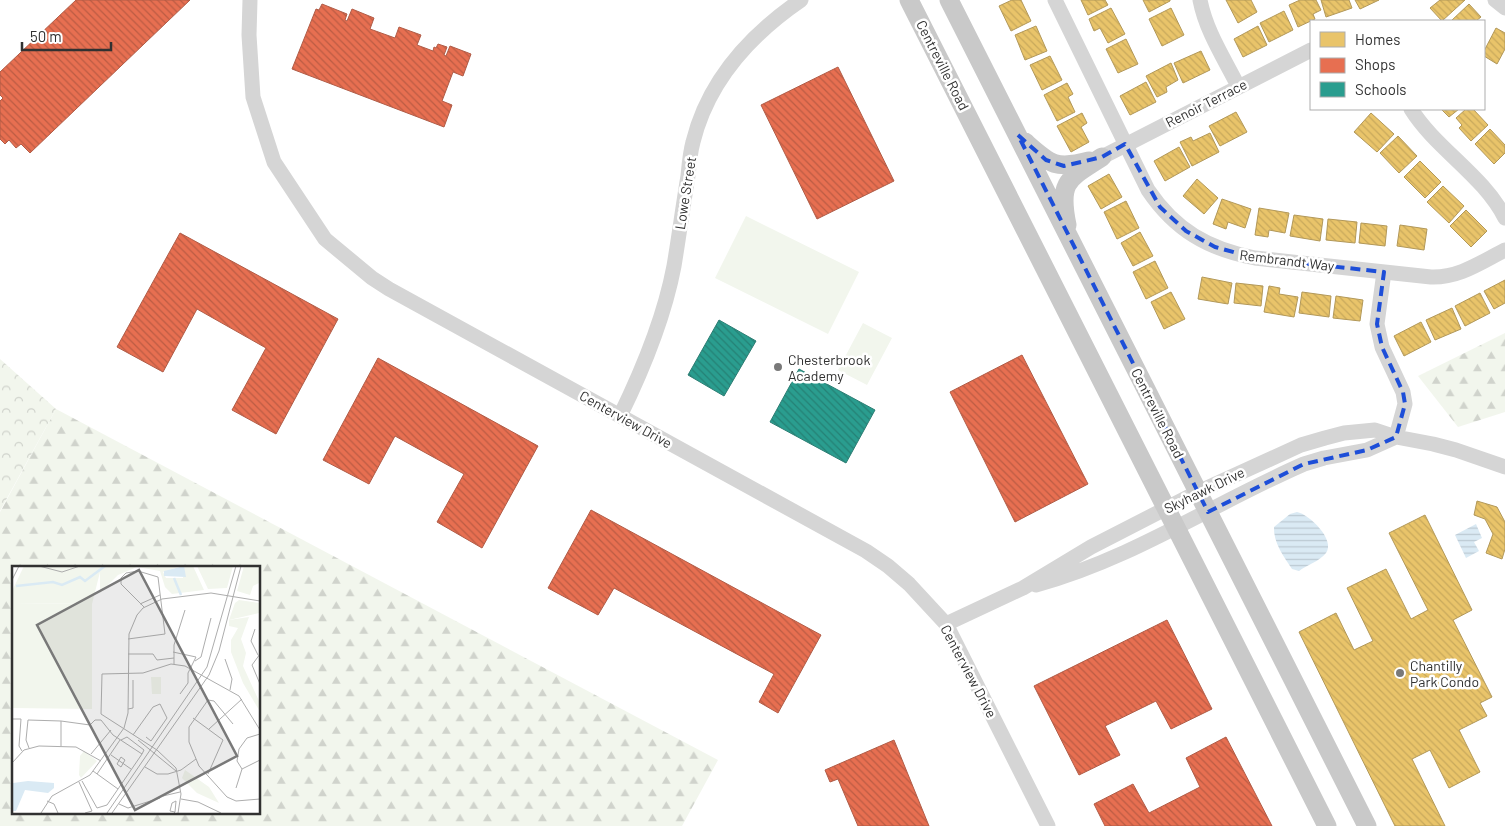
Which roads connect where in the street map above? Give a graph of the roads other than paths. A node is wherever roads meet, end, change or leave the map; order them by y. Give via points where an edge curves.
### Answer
1 (250, 0) edge
2 (801, 0) edge
3 (910, 0) edge
4 (949, 0) edge
5 (1055, 0) edge
6 (1200, 0) edge
7 (1495, 0) edge
8 (1505, 8) edge
9 (1310, 50) edge
10 (1238, 86) junction
11 (1412, 110) edge
12 (1018, 135) junction
13 (1125, 144) junction
14 (1102, 157) junction
15 (1505, 218) edge
16 (1071, 240) junction
17 (1505, 250) edge
18 (1384, 272) junction
19 (620, 416) junction
20 (1396, 437) junction
21 (1505, 467) edge
22 (1198, 492) junction
23 (1166, 508) junction
24 (1208, 512) junction
25 (1177, 528) junction
26 (1023, 588) junction
27 (946, 624) junction
28 (1048, 826) edge
29 (1327, 826) edge
30 (1367, 826) edge

1 - 19 street, Centerview Drive via 253,96 274,162 325,239 389,290
2 - 19 street, Lowe Street via 744,47 703,111 693,142 674,267 661,317 639,377
3 - 23 main road, Centreville Road
4 - 12 main road, Centreville Road
5 - 13 street, Rembrandt Way
6 - 10 street via 1208,29
7 - 8 street
9 - 10 street, Renoir Terrace
10 - 13 street, Renoir Terrace
11 - 15 street via 1493,199
12 - 14 main road via 1054,164 1074,165
12 - 16 main road, Centreville Road
13 - 14 street, Renoir Terrace
13 - 18 street, Rembrandt Way via 1160,207 1186,231 1214,247 1255,258
14 - 16 main road via 1069,180 1066,188 1065,214
16 - 22 main road, Centreville Road
17 - 18 street, Rembrandt Way via 1469,269 1443,277
18 - 20 street via 1377,324 1382,347 1400,384 1405,404
19 - 27 street, Centerview Drive via 866,551 909,584
20 - 21 street, Skyhawk Drive via 1433,444
20 - 22 street, Skyhawk Drive via 1375,430 1325,438 1301,445
20 - 24 street, Skyhawk Drive via 1367,450 1304,464
22 - 23 street, Skyhawk Drive
22 - 24 main road, Centreville Road
23 - 25 main road, Centreville Road
23 - 26 street, Skyhawk Drive via 1091,547
24 - 25 street, Skyhawk Drive
24 - 30 main road, Centreville Road
25 - 26 street, Skyhawk Drive via 1066,576
25 - 29 main road, Centreville Road
26 - 27 street, Skyhawk Drive
27 - 28 street, Centerview Drive

